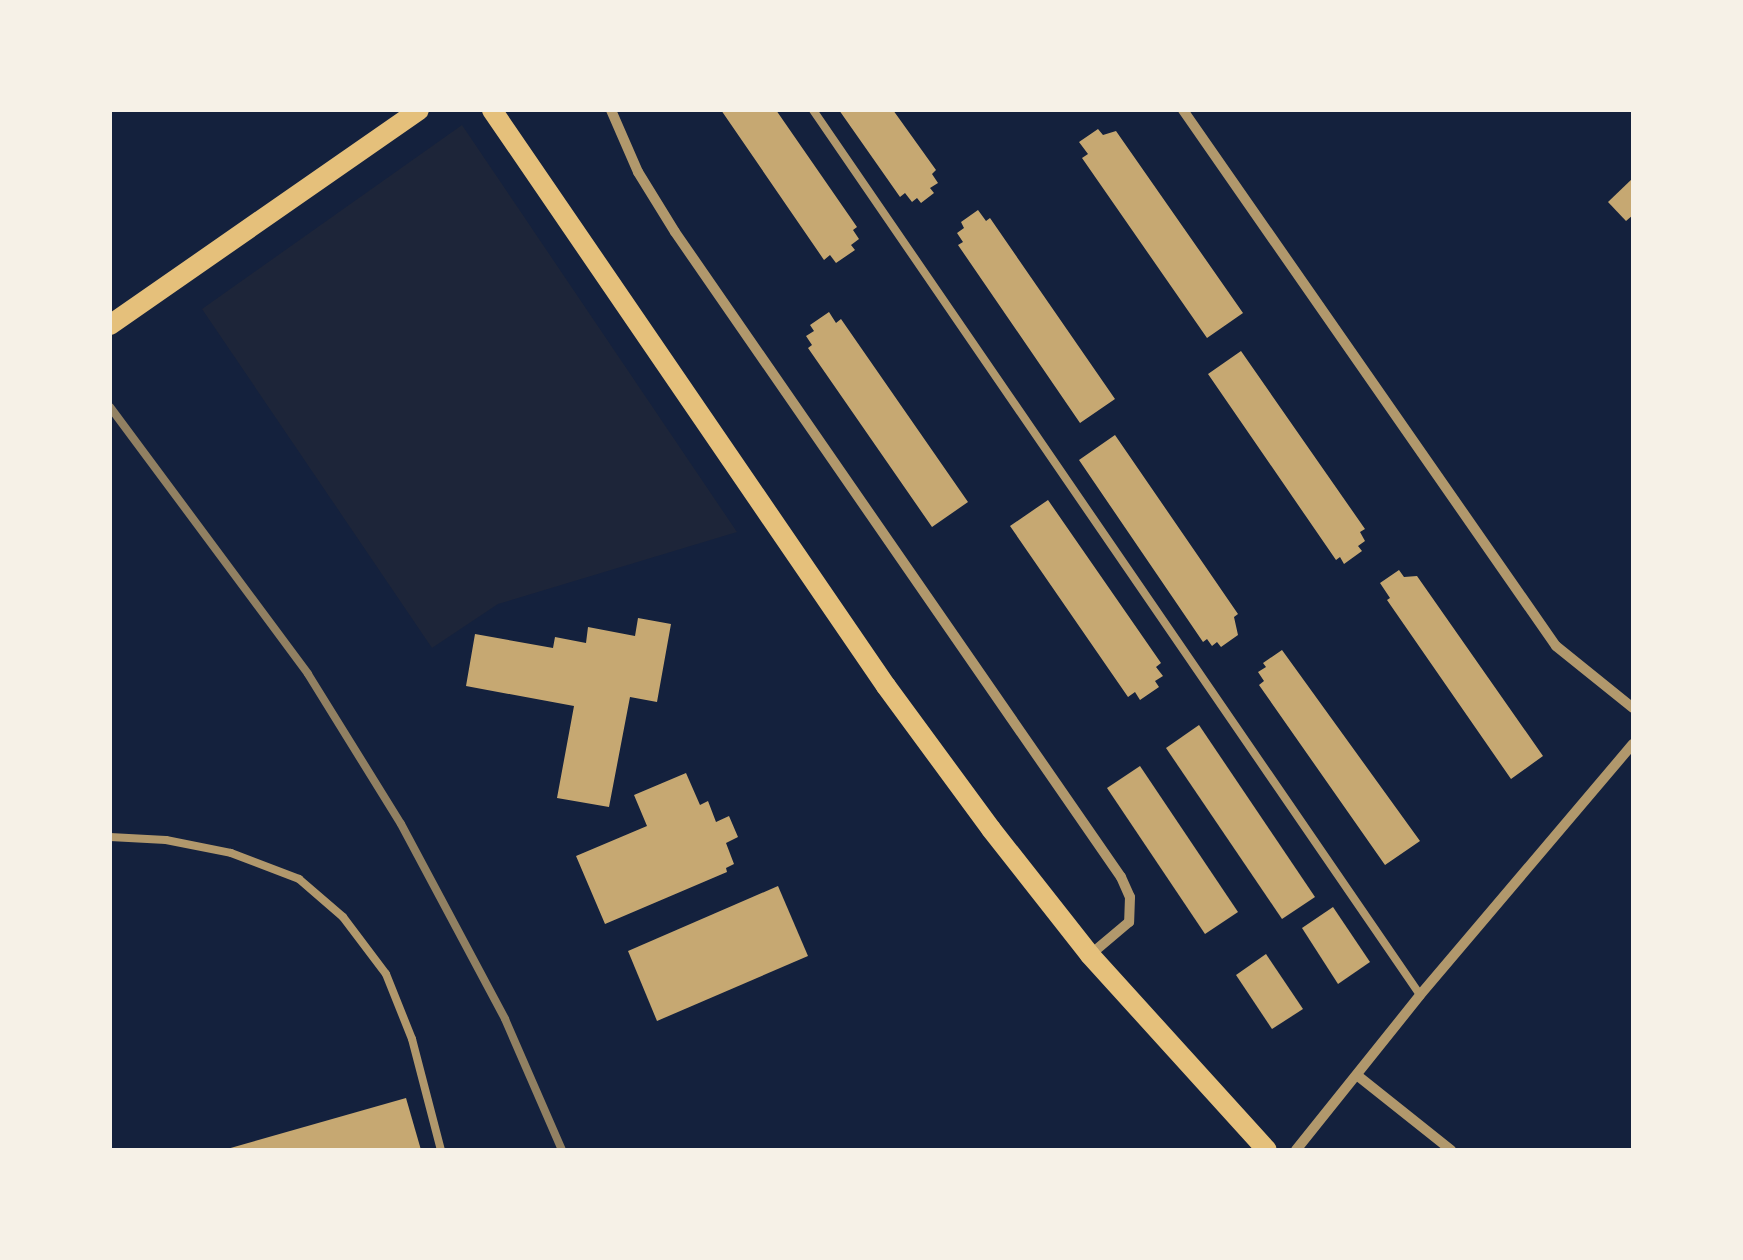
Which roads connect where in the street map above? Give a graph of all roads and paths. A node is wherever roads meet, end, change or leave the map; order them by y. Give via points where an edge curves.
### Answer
1 (420, 110) edge
2 (492, 110) edge
3 (611, 110) edge
4 (813, 110) edge
5 (1182, 110) edge
6 (110, 324) edge
7 (1633, 708) edge
8 (1633, 744) edge
9 (110, 837) edge
10 (1090, 955) junction
11 (1420, 995) junction
12 (1358, 1076) junction
13 (441, 1150) edge
14 (1267, 1150) edge
15 (1296, 1150) edge
16 (1451, 1150) edge

1 - 6 main road
2 - 10 main road via 886,686
3 - 10 street via 675,232 1120,877 1130,897 1129,922
4 - 11 lane
5 - 7 street via 1556,646
8 - 11 street
9 - 13 lane via 232,853 299,879 343,917 386,974 412,1039
10 - 14 main road
11 - 12 street
12 - 15 street
12 - 16 street

